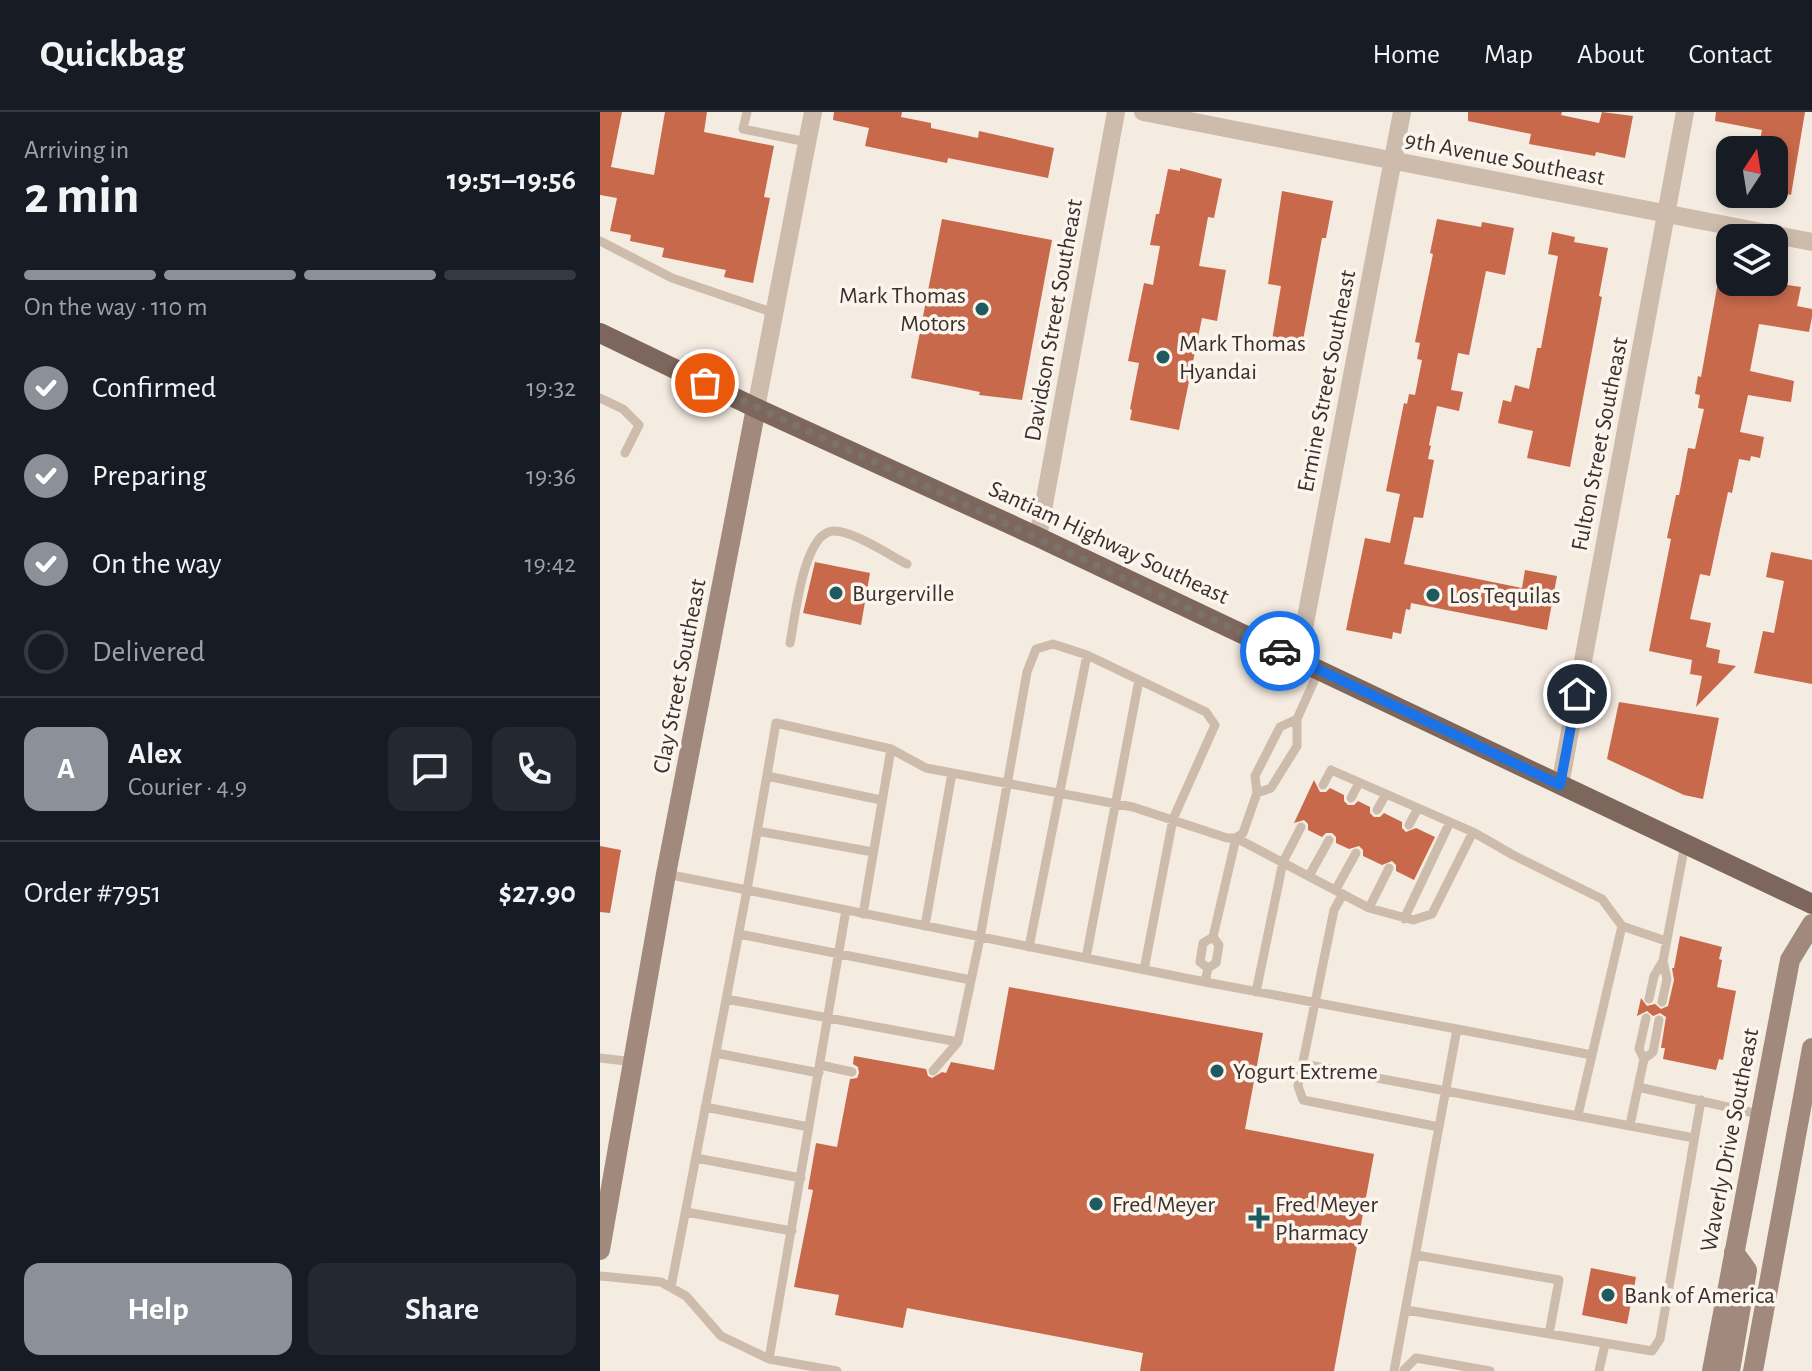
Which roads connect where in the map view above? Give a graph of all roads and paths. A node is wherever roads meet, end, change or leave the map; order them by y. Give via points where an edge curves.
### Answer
1 (747, 112) edge
2 (813, 112) edge
3 (1116, 112) edge
4 (1143, 112) edge
5 (1402, 112) edge
6 (1685, 112) edge
7 (807, 142) junction
8 (1392, 161) junction
9 (1666, 214) junction
10 (600, 241) edge
11 (1812, 242) edge
12 (775, 313) junction
13 (600, 333) edge
14 (600, 398) edge
15 (756, 408) junction
16 (625, 453) dead end
17 (1038, 537) junction
18 (907, 564) dead end
19 (790, 643) dead end
20 (1087, 655) junction
21 (1298, 660) junction
22 (1319, 670) junction
23 (1139, 680) junction
24 (1297, 719) junction
25 (891, 749) junction
26 (952, 773) junction
27 (767, 776) junction
28 (1006, 783) junction
29 (1359, 783) junction
30 (1323, 785) dead end
31 (1560, 785) junction
32 (1059, 793) junction
33 (1257, 793) junction
34 (1386, 794) junction
35 (1351, 798) dead end
36 (881, 800) junction
37 (1115, 804) junction
38 (1418, 808) junction
39 (1377, 810) dead end
40 (1173, 819) junction
41 (1450, 822) junction
42 (1409, 825) dead end
43 (1301, 827) dead end
44 (757, 831) junction
45 (1473, 832) junction
46 (1236, 838) junction
47 (1329, 840) dead end
48 (1685, 844) junction
49 (873, 852) junction
50 (1356, 853) dead end
51 (1283, 862) junction
52 (1389, 868) dead end
53 (666, 874) junction
54 (1309, 876) junction
55 (747, 890) junction
56 (1339, 892) junction
57 (1812, 904) edge
58 (1369, 908) junction
59 (846, 910) junction
60 (863, 914) junction
61 (1404, 919) junction
62 (1812, 924) edge
63 (925, 926) junction
64 (1622, 926) junction
65 (739, 934) junction
66 (1213, 937) junction
67 (980, 938) junction
68 (1666, 941) junction
69 (1029, 947) junction
70 (839, 954) junction
71 (1086, 958) junction
72 (1663, 961) junction
73 (1208, 968) junction
74 (1144, 970) junction
75 (971, 980) junction
76 (1205, 982) junction
77 (1256, 992) junction
78 (726, 999) junction
79 (1649, 999) dead end
80 (1662, 1002) dead end
81 (1315, 1003) junction
82 (829, 1018) junction
83 (1646, 1018) dead end
84 (1659, 1020) dead end
85 (1457, 1029) junction
86 (958, 1042) junction
87 (1812, 1048) edge
88 (716, 1053) junction
89 (1592, 1055) junction
90 (600, 1058) edge
91 (1644, 1059) junction
92 (634, 1062) junction
93 (1303, 1064) junction
94 (820, 1069) junction
95 (933, 1071) dead end
96 (852, 1072) dead end
97 (1638, 1087) junction
98 (1446, 1091) junction
99 (1701, 1100) junction
100 (705, 1107) junction
101 (1759, 1114) junction
102 (1578, 1115) junction
103 (1806, 1121) edge
104 (1630, 1125) junction
105 (809, 1127) junction
106 (1439, 1127) junction
107 (1694, 1138) junction
108 (696, 1158) junction
109 (801, 1178) junction
110 (686, 1212) junction
111 (792, 1231) junction
112 (600, 1250) edge
113 (1734, 1252) junction
114 (1416, 1255) junction
115 (600, 1276) edge
116 (671, 1287) junction
117 (1406, 1310) junction
118 (1549, 1334) junction
119 (1605, 1344) junction
120 (769, 1359) junction
121 (1400, 1369) edge
122 (837, 1371) edge
123 (1490, 1371) edge
124 (1599, 1371) edge
125 (1712, 1371) edge
126 (1730, 1371) edge
127 (1753, 1371) edge

1 - 7 lane via 743,129
2 - 7 street, Clay Street Southeast
3 - 17 street, Davidson Street Southeast
4 - 8 street, 9th Avenue Southeast
5 - 8 street, Ermine Street Southeast
6 - 9 street, Fulton Street Southeast
7 - 12 street, Clay Street Southeast
8 - 9 street, 9th Avenue Southeast
8 - 21 street, Ermine Street Southeast
9 - 11 street, 9th Avenue Southeast
9 - 31 street, Fulton Street Southeast
10 - 12 lane via 672,278
12 - 15 street, Clay Street Southeast
13 - 15 main road, Santiam Highway Southeast
14 - 16 lane via 623,409 639,425
15 - 17 main road, Santiam Highway Southeast
15 - 53 main road, Clay Street Southeast
17 - 21 main road, Santiam Highway Southeast
18 - 19 lane via 846,533 821,535 805,569
20 - 23 lane
20 - 28 lane via 1053,644 1036,649
20 - 32 lane
21 - 22 main road, Santiam Highway Southeast
22 - 24 lane
22 - 31 main road, Santiam Highway Southeast
23 - 37 lane
23 - 40 lane via 1206,712 1215,725
24 - 33 lane via 1280,727 1255,776
24 - 33 lane via 1297,746 1271,788
25 - 26 lane via 926,768
25 - 27 lane via 776,723
25 - 36 lane
26 - 28 lane
26 - 63 lane
27 - 36 lane
27 - 44 lane
28 - 32 lane
28 - 67 lane
29 - 30 lane via 1331,770
29 - 34 lane
29 - 35 lane
31 - 48 main road, Santiam Highway Southeast
32 - 37 lane
32 - 69 lane
33 - 46 lane via 1243,833
34 - 38 lane
34 - 39 lane
36 - 49 lane
37 - 40 lane
37 - 71 lane
38 - 41 lane
38 - 42 lane
40 - 46 lane
40 - 74 lane
41 - 45 lane
41 - 61 lane
43 - 51 lane
44 - 49 lane
44 - 55 lane
45 - 61 lane via 1432,914
45 - 64 lane via 1602,899
46 - 51 lane
46 - 66 lane
47 - 54 lane
48 - 57 main road, Santiam Highway Southeast
48 - 68 lane
49 - 60 lane
50 - 56 lane
51 - 54 lane
51 - 77 lane
52 - 58 lane
53 - 55 lane
53 - 92 main road, Clay Street Southeast
54 - 56 lane
55 - 59 lane
55 - 65 lane
56 - 58 lane
56 - 81 lane
58 - 61 lane
59 - 60 lane
59 - 70 lane
60 - 63 lane
62 - 101 main road, Waverly Drive Southeast via 1790,960
63 - 67 lane
64 - 68 lane
64 - 89 lane
65 - 70 lane
65 - 78 lane
66 - 73 lane via 1219,945 1216,963
66 - 73 lane via 1203,943 1200,962
67 - 69 lane
67 - 75 lane
68 - 72 lane
69 - 71 lane
70 - 75 lane
70 - 82 lane
71 - 74 lane
72 - 79 lane
72 - 80 lane via 1667,979
73 - 76 lane
74 - 76 lane
75 - 86 lane
76 - 77 lane
77 - 81 lane
78 - 82 lane
78 - 88 lane
81 - 85 lane
81 - 93 lane
82 - 86 lane
82 - 94 lane
83 - 91 lane via 1639,1049
84 - 91 lane via 1653,1052
85 - 89 lane
85 - 98 lane
86 - 95 lane
87 - 103 main road
88 - 94 lane
88 - 100 lane
89 - 102 lane
90 - 92 lane
91 - 97 lane
92 - 112 main road, Clay Street Southeast
93 - 98 lane
93 - 106 lane via 1298,1086 1303,1100
94 - 96 lane
94 - 105 lane
97 - 99 lane
97 - 104 lane
98 - 102 lane
98 - 106 lane
99 - 101 lane
99 - 107 lane
100 - 105 lane
100 - 108 lane
101 - 113 main road, Waverly Drive Southeast
102 - 104 lane
103 - 127 main road
104 - 107 lane
105 - 109 lane
106 - 114 lane
107 - 119 lane via 1660,1339 1652,1351
108 - 109 lane
108 - 110 lane
109 - 111 lane
110 - 111 lane
110 - 116 lane
111 - 120 lane
113 - 125 main road, Waverly Drive Southeast
113 - 126 main road via 1747,1270
114 - 117 lane
114 - 118 lane via 1559,1280
115 - 116 lane
116 - 120 lane via 686,1296 721,1336
117 - 118 lane
117 - 121 lane
118 - 119 lane
119 - 124 lane
120 - 122 lane
121 - 123 lane via 1416,1358

